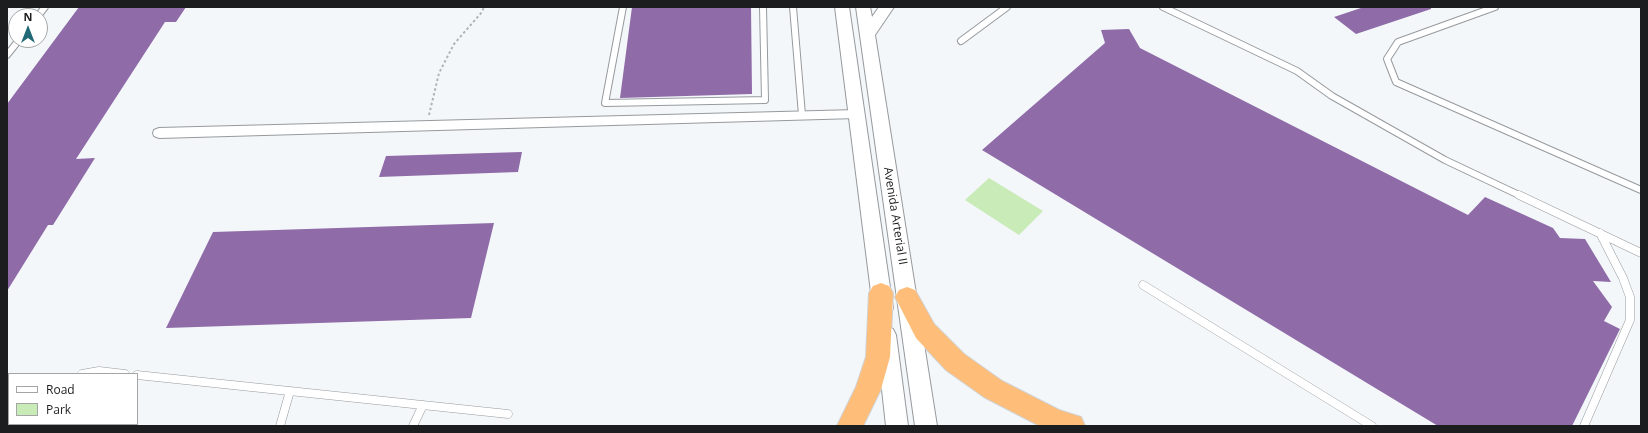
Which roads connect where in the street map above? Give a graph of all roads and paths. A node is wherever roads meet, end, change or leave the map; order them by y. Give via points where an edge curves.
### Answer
1 (484, 7) edge
2 (623, 7) edge
3 (763, 7) edge
4 (793, 7) edge
5 (842, 7) edge
6 (863, 7) edge
7 (887, 7) edge
8 (1007, 7) edge
9 (1163, 7) edge
10 (1495, 7) edge
11 (868, 34) junction
12 (961, 41) dead end
13 (857, 114) junction
14 (802, 115) junction
15 (426, 126) junction
16 (159, 133) dead end
17 (1641, 190) edge
18 (1600, 233) junction
19 (1641, 253) edge
20 (1143, 284) dead end
21 (881, 293) junction
22 (907, 297) junction
23 (88, 373) edge
24 (116, 373) edge
25 (138, 375) edge
26 (290, 391) junction
27 (423, 405) junction
28 (508, 414) dead end
29 (280, 426) edge
30 (413, 426) edge
31 (850, 426) edge
32 (897, 426) edge
33 (926, 426) edge
34 (1072, 426) edge
35 (1372, 426) edge
36 (1584, 426) edge

1 - 15 path via 454,44 439,73
2 - 3 lane via 605,103 765,100
4 - 14 lane
5 - 13 street, Avenida Arterial II
6 - 11 street, Avenida Arterial II
7 - 11 street
8 - 12 lane
9 - 18 lane via 1297,71 1332,96 1445,160
10 - 17 lane via 1398,42 1387,59 1396,82
11 - 22 street, Avenida Arterial II
13 - 14 street
13 - 21 street, Avenida Arterial II
14 - 15 street
15 - 16 street
18 - 19 lane
18 - 36 lane via 1630,296 1630,320
20 - 35 lane
21 - 31 highway via 878,357 868,389
21 - 32 street, Avenida Arterial II
22 - 33 street, Avenida Arterial II
22 - 34 highway via 925,331 955,362 993,389 1052,419
23 - 24 lane
25 - 26 lane
26 - 27 lane
26 - 29 lane
27 - 28 lane
27 - 30 lane

